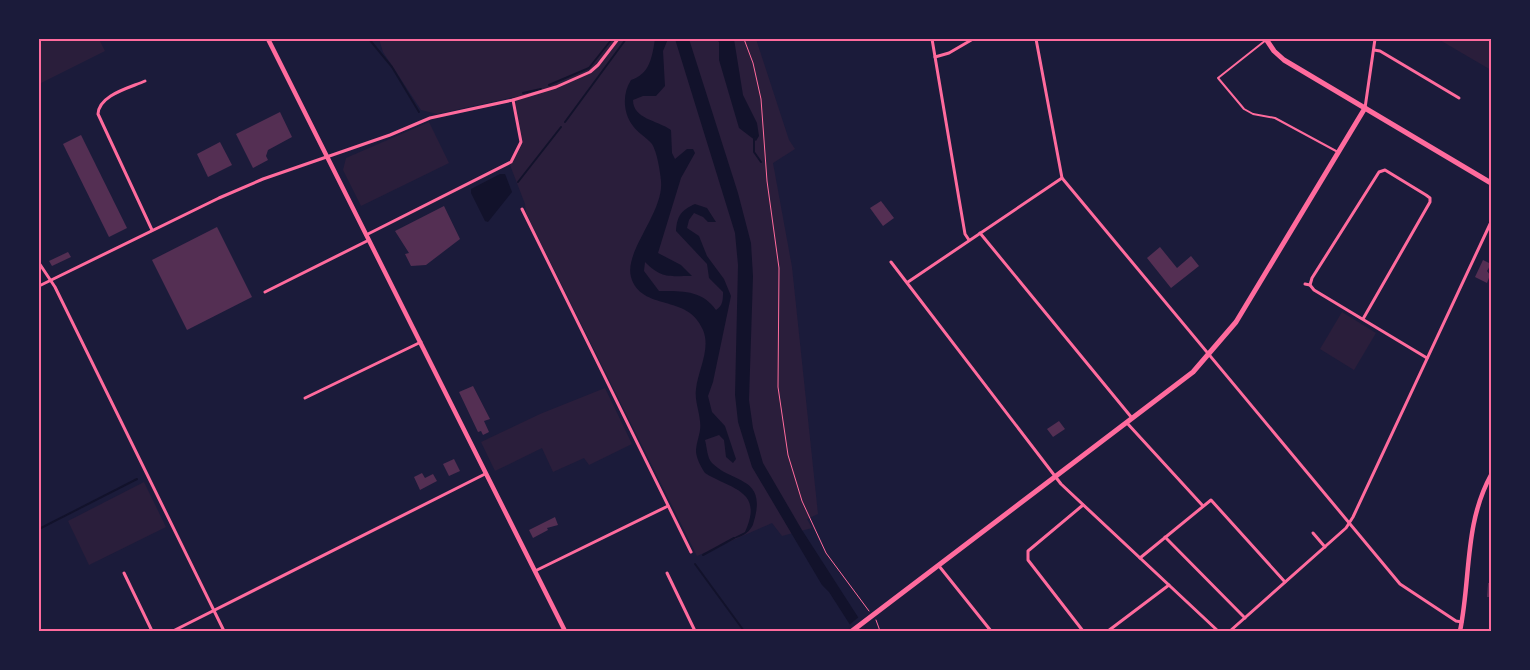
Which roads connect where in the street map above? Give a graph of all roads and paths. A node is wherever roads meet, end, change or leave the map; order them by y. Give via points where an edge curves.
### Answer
1 (268, 39) edge
2 (618, 39) edge
3 (744, 39) edge
4 (932, 39) edge
5 (973, 39) edge
6 (1036, 39) edge
7 (1266, 39) edge
8 (1375, 39) edge
9 (1374, 50) junction
10 (935, 58) junction
11 (145, 81) dead end
12 (1459, 98) dead end
13 (513, 100) junction
14 (1365, 108) junction
15 (1339, 152) junction
16 (326, 156) junction
17 (1062, 178) junction
18 (1491, 183) edge
19 (522, 209) dead end
20 (1491, 222) edge
21 (152, 230) junction
22 (980, 233) junction
23 (366, 234) junction
24 (369, 240) junction
25 (969, 240) junction
26 (891, 262) dead end
27 (39, 263) edge
28 (50, 280) junction
29 (908, 282) junction
30 (1305, 284) dead end
31 (1310, 285) junction
32 (39, 286) edge
33 (265, 292) dead end
34 (1363, 319) junction
35 (421, 342) junction
36 (1210, 354) junction
37 (1427, 358) junction
38 (305, 398) dead end
39 (1133, 418) junction
40 (1127, 423) junction
41 (485, 474) junction
42 (1491, 475) edge
43 (1056, 477) junction
44 (1083, 505) junction
45 (668, 506) junction
46 (1203, 506) junction
47 (1349, 523) junction
48 (1313, 533) dead end
49 (1165, 538) junction
50 (1325, 546) junction
51 (691, 552) dead end
52 (1140, 558) junction
53 (939, 565) junction
54 (536, 571) junction
55 (124, 574) dead end
56 (667, 574) dead end
57 (1285, 582) junction
58 (1169, 585) junction
59 (215, 610) junction
60 (871, 616) junction
61 (1245, 618) junction
62 (1462, 622) junction
63 (152, 631) edge
64 (173, 631) edge
65 (224, 631) edge
66 (565, 631) edge
67 (695, 631) edge
68 (852, 631) edge
69 (880, 631) edge
70 (991, 631) edge
71 (1083, 631) edge
72 (1108, 631) edge
73 (1218, 631) edge
74 (1230, 631) edge
75 (1460, 631) edge

1 - 16 street
2 - 13 street via 590,72 543,92
3 - 60 path via 761,99 769,199 779,268 778,387 788,455 802,501 826,553
4 - 10 street
5 - 10 street
6 - 17 street
7 - 14 main road via 1284,60
7 - 15 lane via 1218,78 1244,109 1275,118
8 - 9 street
9 - 12 street
9 - 14 street
10 - 25 street
11 - 21 street via 105,100 98,107 98,114
13 - 16 street via 430,118
13 - 23 street via 521,142 511,162
14 - 15 main road
14 - 18 main road
15 - 36 main road via 1236,322
16 - 21 street via 228,194
16 - 23 street
17 - 22 street
17 - 36 street
19 - 45 street
20 - 37 street
21 - 28 street
22 - 25 street
22 - 39 street
23 - 24 street
24 - 33 street
24 - 35 street
25 - 29 street
26 - 29 street
27 - 28 street
28 - 32 street
28 - 59 street
29 - 43 street
30 - 31 street
31 - 34 street
31 - 34 street via 1379,172 1385,170 1426,195 1430,202
34 - 37 street
35 - 38 street
35 - 41 street
36 - 39 main road via 1182,381
36 - 47 street
37 - 47 street
39 - 40 main road
40 - 43 main road
40 - 46 street
41 - 54 street
41 - 59 street
42 - 62 street via 1473,525
43 - 44 street
43 - 53 main road
44 - 52 street
44 - 71 street via 1028,551 1028,560
45 - 51 street
45 - 54 street
46 - 49 street
46 - 57 street via 1212,500
47 - 50 street
47 - 62 street via 1400,584
48 - 50 street
49 - 52 street
49 - 61 street
50 - 57 street
52 - 58 street
53 - 60 main road
53 - 70 street
54 - 66 street
55 - 63 street
56 - 67 street
57 - 61 street
58 - 72 street
58 - 73 street
59 - 64 street
59 - 65 street
60 - 68 main road
60 - 69 path
61 - 74 street
62 - 75 street

